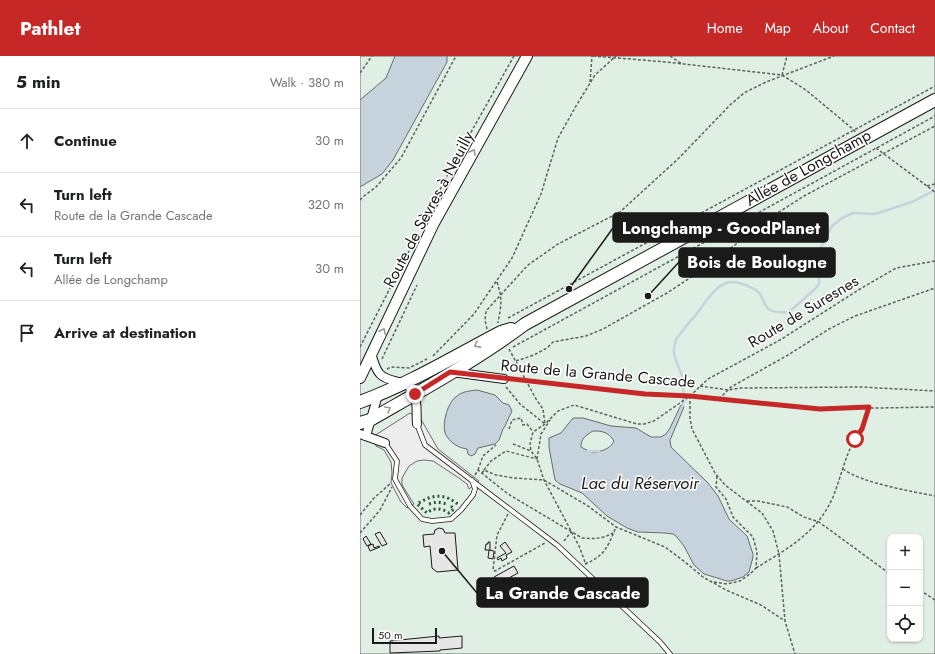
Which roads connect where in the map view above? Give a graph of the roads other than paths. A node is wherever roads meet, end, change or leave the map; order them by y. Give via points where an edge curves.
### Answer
1 (527, 56) edge
2 (935, 100) edge
3 (525, 324) junction
4 (371, 354) junction
5 (361, 372) edge
6 (450, 372) junction
7 (505, 379) road end
8 (403, 384) junction
9 (415, 394) junction
10 (378, 395) junction
11 (360, 402) edge
12 (365, 422) edge
13 (417, 424) joint
14 (363, 435) edge
15 (385, 443) joint
16 (472, 480) junction
17 (670, 654) edge

4 -> 1 street, Route de Sèvres à Neuilly via 434,223
2 - 3 main road, Allée de Longchamp
3 - 6 main road, Allée de Longchamp
3 -> 8 main road, Allée de Longchamp via 501,332
4 - 5 street, Route de Sèvres à Neuilly
4 - 8 street via 381,376
6 - 7 street, Route de la Grande Cascade
6 - 9 main road, Allée de Longchamp
8 - 9 street via 410,387
8 - 10 main road, Allée de Longchamp
12 -> 9 main road, Allée de Longchamp
9 - 13 street
10 - 11 main road, Allée de Longchamp
10 - 12 street
12 - 14 street
13 - 16 lane via 425,445
14 - 15 street
15 - 16 lane via 397,461 393,479 410,506 422,519 451,519 462,510 473,495 476,489
16 - 17 lane via 559,547

